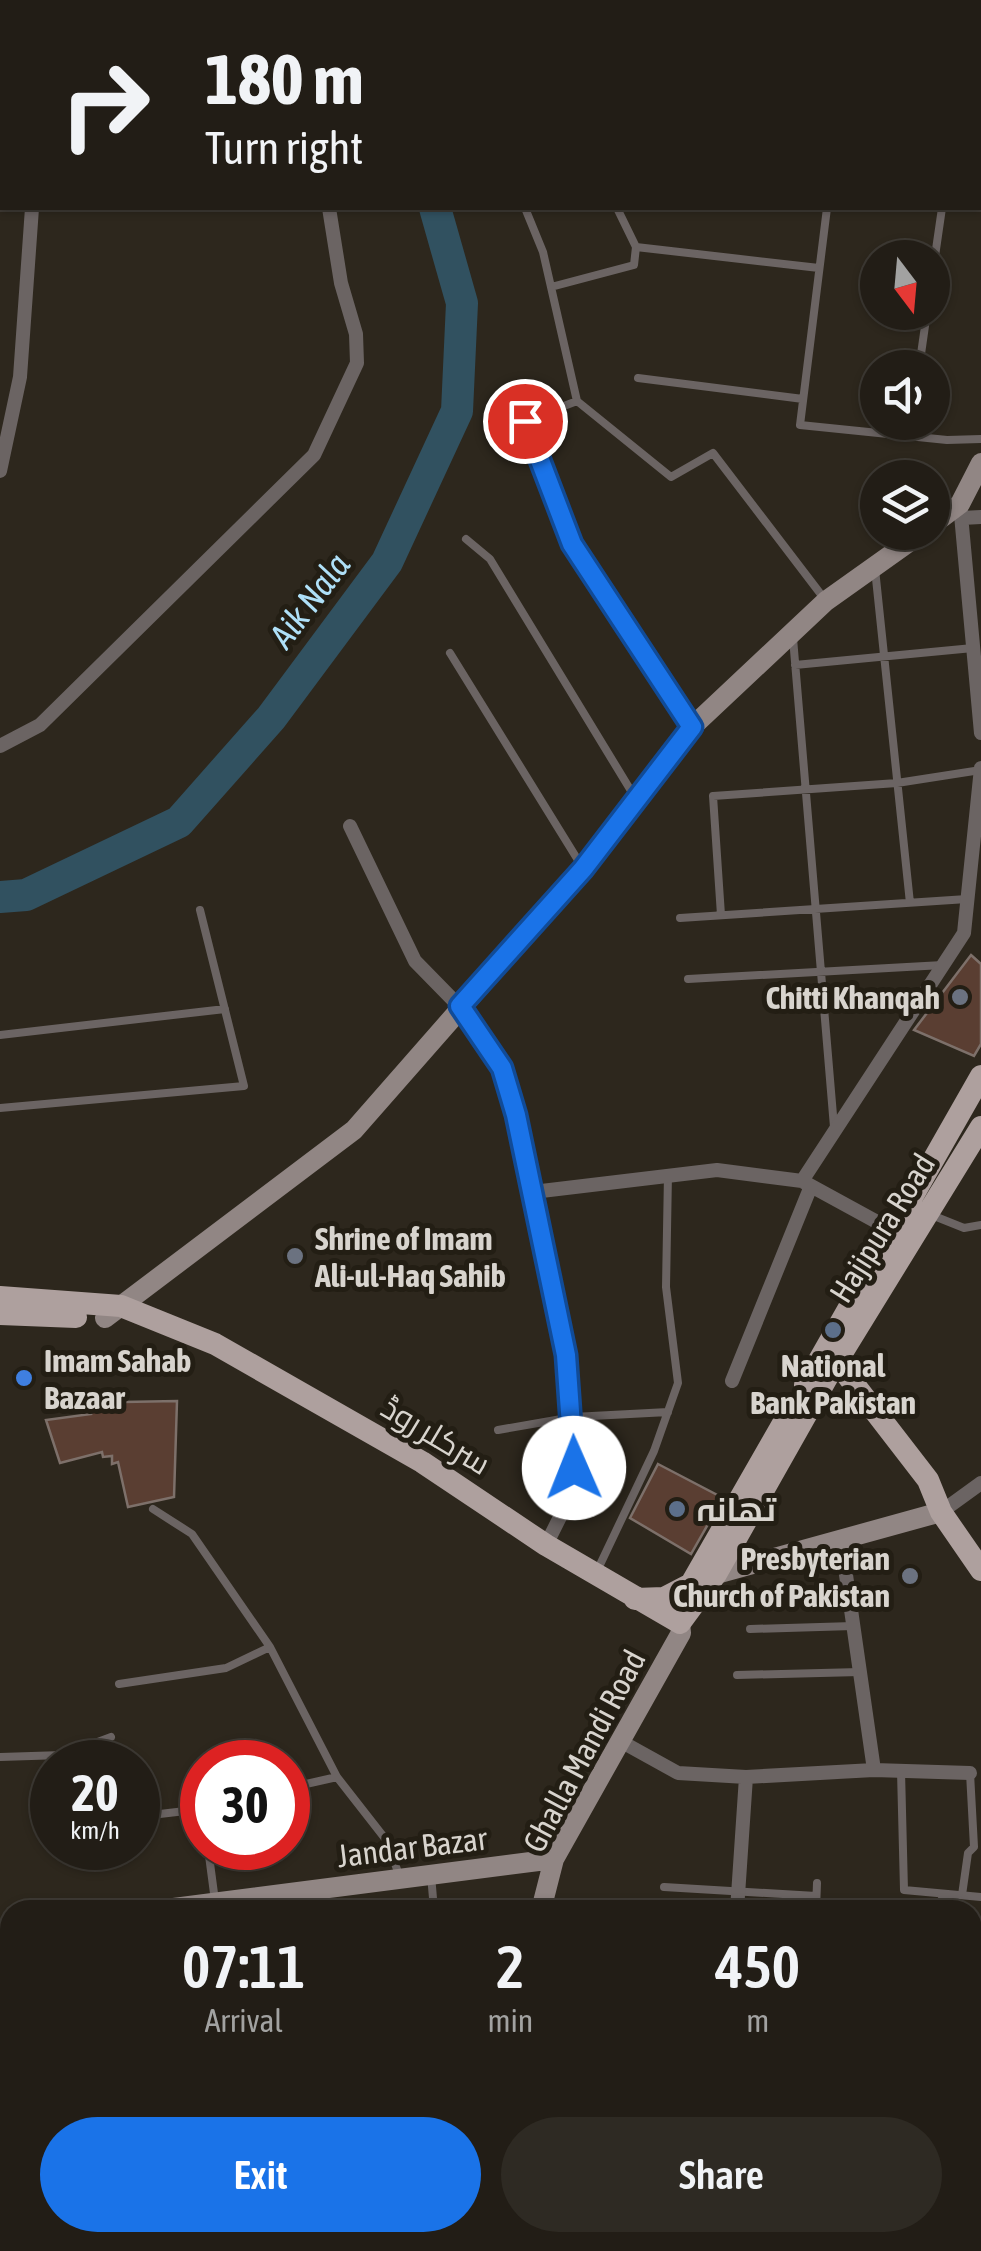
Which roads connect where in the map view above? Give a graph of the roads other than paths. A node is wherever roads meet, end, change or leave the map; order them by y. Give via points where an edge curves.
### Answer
1 (32, 210) edge
2 (330, 210) edge
3 (526, 210) edge
4 (618, 210) edge
5 (827, 210) edge
6 (942, 210) edge
7 (937, 240) edge
8 (636, 247) junction
9 (819, 268) junction
10 (551, 287) junction
11 (0, 377) edge
12 (20, 377) junction
13 (638, 378) dead end
14 (804, 398) junction
15 (577, 401) junction
16 (525, 421) joint
17 (860, 432) edge
18 (950, 437) edge
19 (981, 438) edge
20 (981, 463) edge
21 (0, 471) edge
22 (961, 511) junction
23 (950, 517) edge
24 (981, 517) edge
25 (466, 540) dead end
26 (898, 550) edge
27 (874, 567) junction
28 (826, 601) junction
29 (793, 634) junction
30 (973, 648) junction
31 (450, 653) dead end
32 (884, 656) junction
33 (795, 664) junction
34 (692, 727) junction
35 (981, 733) edge
36 (0, 746) edge
37 (981, 769) edge
38 (898, 783) junction
39 (806, 790) junction
40 (638, 803) junction
41 (350, 826) dead end
42 (583, 869) junction
43 (968, 898) junction
44 (910, 903) junction
45 (815, 909) junction
46 (200, 910) dead end
47 (721, 915) junction
48 (680, 918) dead end
49 (943, 965) junction
50 (820, 972) junction
51 (688, 979) dead end
52 (460, 1006) junction
53 (225, 1009) junction
54 (0, 1035) edge
55 (981, 1076) edge
56 (0, 1108) edge
57 (981, 1127) edge
58 (835, 1131) junction
59 (668, 1174) junction
60 (807, 1184) junction
61 (533, 1192) junction
62 (930, 1214) junction
63 (981, 1225) edge
64 (891, 1229) junction
65 (913, 1241) junction
66 (0, 1297) edge
67 (113, 1312) junction
68 (0, 1314) edge
69 (831, 1354) junction
70 (732, 1381) dead end
71 (668, 1412) junction
72 (573, 1417) junction
73 (498, 1430) dead end
74 (981, 1483) edge
75 (154, 1509) dead end
76 (941, 1512) junction
77 (842, 1540) junction
78 (981, 1540) edge
79 (546, 1545) junction
80 (981, 1570) edge
81 (716, 1574) junction
82 (596, 1575) junction
83 (635, 1600) junction
84 (680, 1622) junction
85 (853, 1626) junction
86 (750, 1628) dead end
87 (270, 1647) junction
88 (860, 1672) junction
89 (737, 1675) dead end
90 (119, 1684) dead end
91 (112, 1737) dead end
92 (622, 1742) junction
93 (0, 1757) edge
94 (874, 1770) junction
95 (901, 1771) junction
96 (970, 1772) joint
97 (336, 1777) junction
98 (746, 1777) junction
99 (310, 1783) edge
100 (554, 1859) junction
101 (211, 1870) edge
102 (430, 1875) junction
103 (400, 1879) junction
104 (817, 1883) dead end
105 (664, 1887) dead end
106 (738, 1891) junction
107 (943, 1894) junction
108 (962, 1895) junction
109 (816, 1896) junction
110 (981, 1897) edge
111 (214, 1900) edge
112 (310, 1900) edge
113 (433, 1900) edge
114 (544, 1900) edge
115 (738, 1900) edge
116 (816, 1900) edge
117 (942, 1900) edge

1 - 12 street
2 - 36 street via 357,363 314,455 40,724
3 - 10 lane
4 - 8 lane
5 - 9 lane
6 - 7 lane
8 - 9 lane
8 - 10 lane via 634,265
9 - 14 lane
10 - 15 lane
11 - 12 street
12 - 21 street
13 - 14 lane
14 - 17 lane via 800,426
15 - 16 lane
15 - 28 lane via 671,477 713,453
16 - 34 street via 572,544
18 - 19 lane
20 - 22 street
22 - 23 street
22 - 24 street
22 - 30 street
25 - 40 lane via 490,559
26 - 27 street
27 - 28 street
27 - 32 lane
28 - 29 street
29 - 33 lane
29 - 34 street
30 - 32 lane
30 - 35 street
31 - 42 lane
32 - 33 lane
32 - 38 lane
33 - 39 lane
34 - 40 street
37 - 38 lane
37 - 43 street
38 - 39 lane
38 - 44 lane
39 - 45 lane
39 - 47 lane via 713,796
40 - 42 street
41 - 52 street via 414,961
42 - 52 street
43 - 44 lane
43 - 49 street via 964,934
44 - 45 lane
45 - 47 lane
45 - 50 lane
46 - 53 lane
47 - 48 lane
49 - 50 lane
49 - 58 street
50 - 51 lane
50 - 58 lane
52 - 61 street via 502,1068
52 - 67 street via 354,1130
53 - 54 lane
53 - 56 lane via 244,1086
55 - 64 main road
57 - 62 main road, Hajipura Road
58 - 60 street
59 - 60 street via 717,1170
59 - 61 street
59 - 71 lane via 666,1287 678,1383
60 - 64 street
60 - 70 street
61 - 72 street
62 - 63 lane via 964,1228
62 - 65 main road, Hajipura Road
64 - 65 street
64 - 69 main road
65 - 69 main road, Hajipura Road
66 - 67 main road, سرکلر روڈ
67 - 68 main road, سرکلر روڈ
67 - 79 main road, سرکلر روڈ via 215,1344 422,1462
69 - 76 main road via 928,1480
69 - 81 main road
69 - 83 main road via 691,1584 664,1598
71 - 72 lane
71 - 82 lane
72 - 73 lane
72 - 79 street via 574,1468
74 - 76 street
75 - 87 lane via 192,1534
76 - 77 street
76 - 78 main road
76 - 80 main road
77 - 81 street
77 - 85 street
79 - 82 main road, سرکلر روڈ
81 - 84 main road
82 - 83 main road, سرکلر روڈ
83 - 84 main road, سرکلر روڈ
84 - 92 street, Ghalla Mandi Road via 681,1633
85 - 86 lane
85 - 88 street
87 - 90 lane via 226,1668
87 - 97 lane
88 - 89 lane
88 - 94 street
91 - 93 lane via 63,1755
92 - 98 street via 678,1773
92 - 100 street, Ghalla Mandi Road
94 - 95 street
94 - 98 street
95 - 96 street
95 - 107 lane via 904,1890
96 - 108 lane via 974,1847
97 - 99 lane
97 - 103 lane via 388,1841
98 - 106 street
100 - 102 street, Jandar Bazar
100 - 114 street, Ghalla Mandi Road
101 - 111 lane
102 - 103 street, Jandar Bazar
102 - 113 lane
103 - 112 street, Jandar Bazar
104 - 109 lane
105 - 106 lane
106 - 109 lane
106 - 115 street
107 - 108 lane
107 - 117 lane
108 - 110 lane
109 - 116 lane

